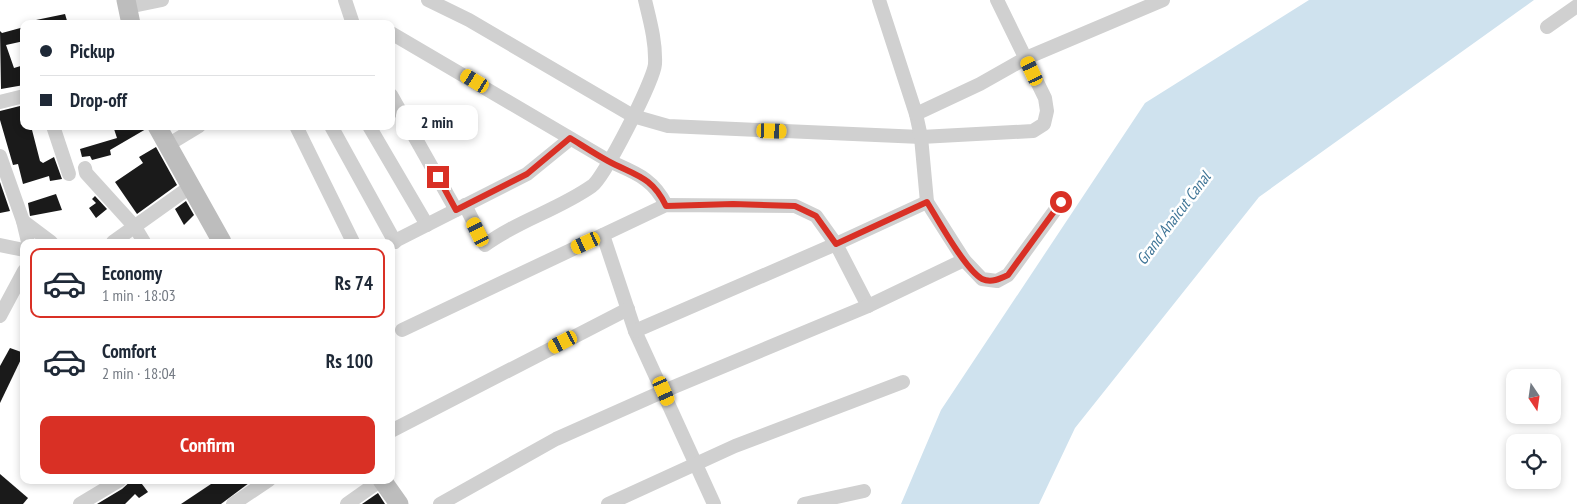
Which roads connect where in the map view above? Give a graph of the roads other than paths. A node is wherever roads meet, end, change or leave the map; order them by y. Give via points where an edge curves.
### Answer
1 (162, 0) edge
2 (345, 0) edge
3 (428, 0) edge
4 (645, 0) edge
5 (879, 0) edge
6 (997, 0) edge
7 (1163, 0) edge
8 (1577, 6) edge
9 (129, 10) edge
10 (352, 20) edge
11 (1547, 27) dead end
12 (395, 35) edge
13 (1026, 58) junction
14 (20, 97) edge
15 (395, 101) edge
16 (0, 102) edge
17 (916, 114) junction
18 (633, 116) junction
19 (54, 130) edge
20 (159, 130) edge
21 (192, 130) edge
22 (298, 130) edge
23 (333, 130) edge
24 (371, 130) edge
25 (921, 137) junction
26 (570, 138) junction
27 (166, 146) junction
28 (0, 156) edge
29 (609, 161) junction
30 (85, 168) dead end
31 (69, 174) dead end
32 (190, 187) junction
33 (927, 202) junction
34 (1061, 202) dead end
35 (666, 206) junction
36 (461, 208) junction
37 (23, 221) junction
38 (427, 225) junction
39 (134, 227) junction
40 (603, 235) junction
41 (27, 239) edge
42 (48, 239) edge
43 (117, 239) edge
44 (142, 239) edge
45 (220, 239) edge
46 (352, 239) edge
47 (391, 239) edge
48 (395, 242) edge
49 (836, 244) junction
50 (0, 245) edge
51 (20, 249) edge
52 (964, 260) junction
53 (20, 279) edge
54 (868, 306) junction
55 (628, 309) junction
56 (0, 316) edge
57 (402, 330) dead end
58 (635, 331) junction
59 (903, 382) dead end
60 (664, 391) junction
61 (395, 429) edge
62 (696, 463) junction
63 (113, 484) edge
64 (263, 484) edge
65 (375, 484) edge
66 (384, 484) edge
67 (864, 491) dead end
68 (80, 504) edge
69 (233, 504) edge
70 (347, 504) edge
71 (398, 504) edge
72 (440, 504) edge
73 (608, 504) edge
74 (714, 504) edge
75 (804, 504) edge

1 - 9 street
2 - 10 street
3 - 18 street via 469,20
4 - 18 street via 654,39 655,66
5 - 17 street
6 - 13 street
7 - 13 street
8 - 11 street
12 - 26 street
13 - 17 street
13 - 25 street via 1045,98 1044,124 1033,132
14 - 16 street
15 - 36 street
17 - 25 street
18 - 25 street via 668,126
18 - 29 street
19 - 31 street
20 - 27 street
21 - 27 street
22 - 46 street
23 - 47 street
24 - 38 street
25 - 33 street
26 - 29 street
26 - 36 street via 527,174
27 - 32 street
28 - 37 street
29 - 35 street via 646,178 660,193
29 - 36 street via 594,184 575,197 496,236 485,245
30 - 39 street
32 - 39 street
32 - 45 street
33 - 49 street
33 - 52 street
34 - 52 street via 1008,275 997,281 982,279
35 - 40 street
35 - 49 street via 795,206 816,216
36 - 38 street
37 - 41 street
37 - 42 street
38 - 48 street
39 - 43 street
39 - 44 street
40 - 55 street
40 - 57 street
49 - 54 street
49 - 58 street
50 - 51 street
52 - 54 street
53 - 56 street
54 - 60 street
55 - 58 street
55 - 61 street
58 - 60 street
59 - 62 street
60 - 62 street
60 - 72 street via 556,439
62 - 73 street
62 - 74 street
63 - 68 street
64 - 69 street
65 - 70 street
66 - 71 street
67 - 75 street

